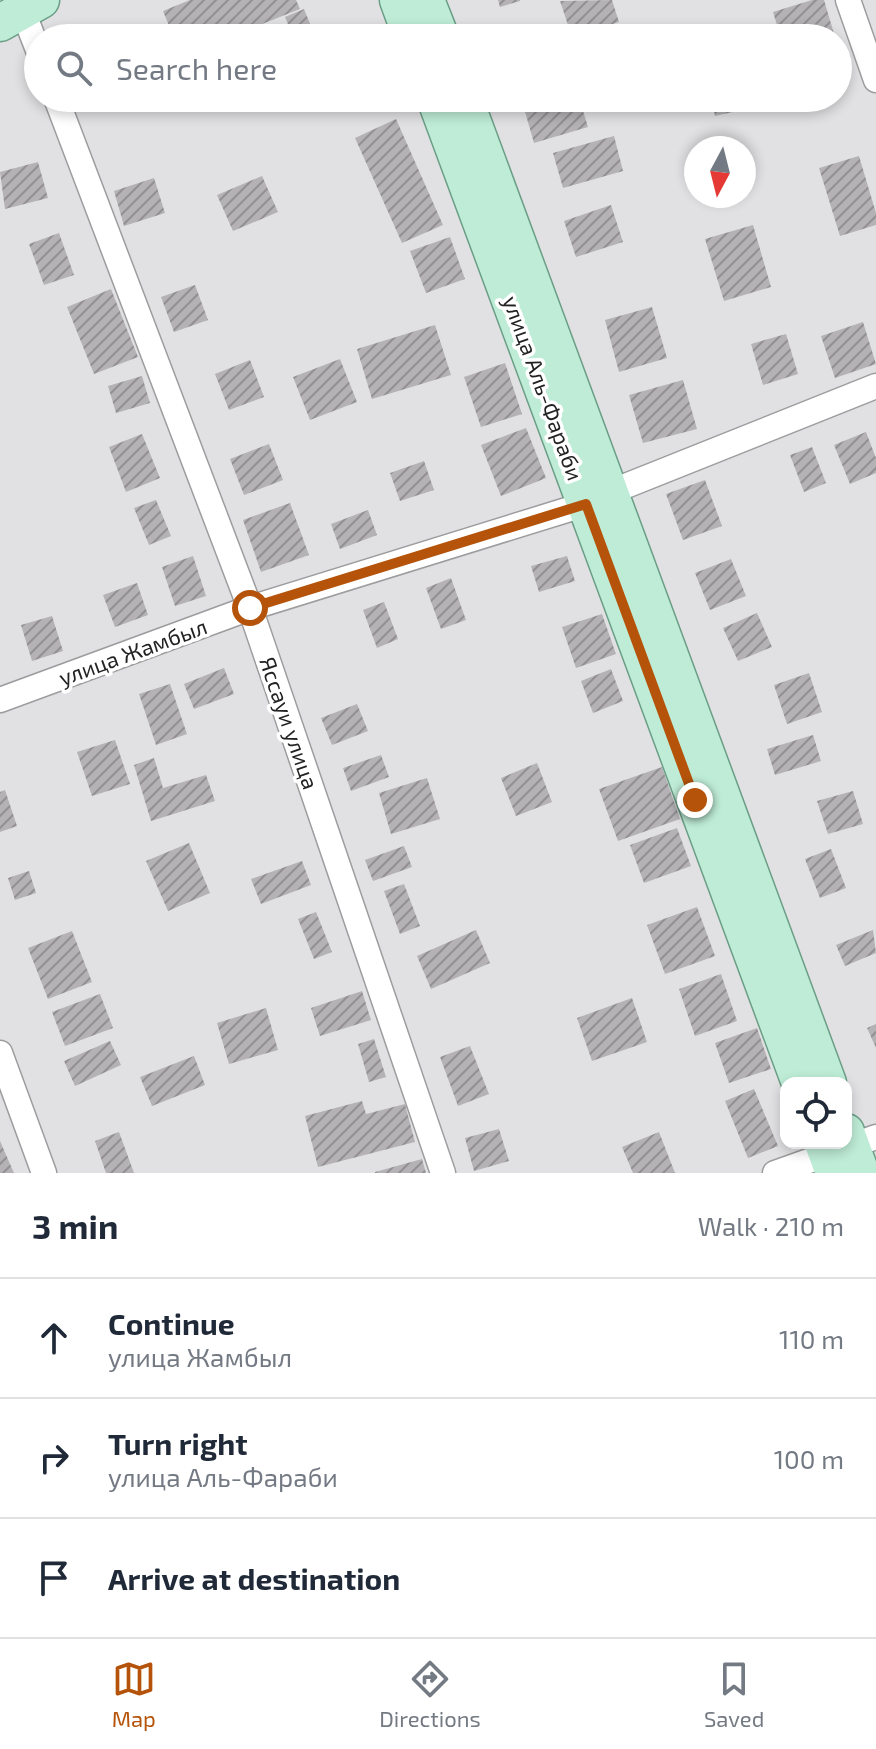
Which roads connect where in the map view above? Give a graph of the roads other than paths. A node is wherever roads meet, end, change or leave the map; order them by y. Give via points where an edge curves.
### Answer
1 (398, 0) edge
2 (426, 0) edge
3 (848, 0) edge
4 (407, 24) edge
5 (435, 24) edge
6 (876, 80) edge
7 (61, 112) edge
8 (441, 112) edge
9 (469, 112) edge
10 (876, 386) edge
11 (600, 498) junction
12 (250, 608) junction
13 (0, 700) edge
14 (0, 1053) edge
15 (798, 1077) edge
16 (826, 1077) edge
17 (845, 1151) edge
18 (44, 1173) edge
19 (443, 1173) edge
20 (775, 1173) edge

1 - 4 main road
2 - 5 main road
3 - 6 street
7 - 12 street, Яссауи улица
8 - 11 main road, улица Аль-Фараби
9 - 11 main road, улица Аль-Фараби
10 - 11 street, улица Жамбыл
11 - 12 street, улица Жамбыл
11 - 15 main road, улица Аль-Фараби
11 - 16 main road, улица Аль-Фараби
12 - 13 street, улица Жамбыл
12 - 19 street, Яссауи улица
14 - 18 street
17 - 20 street

